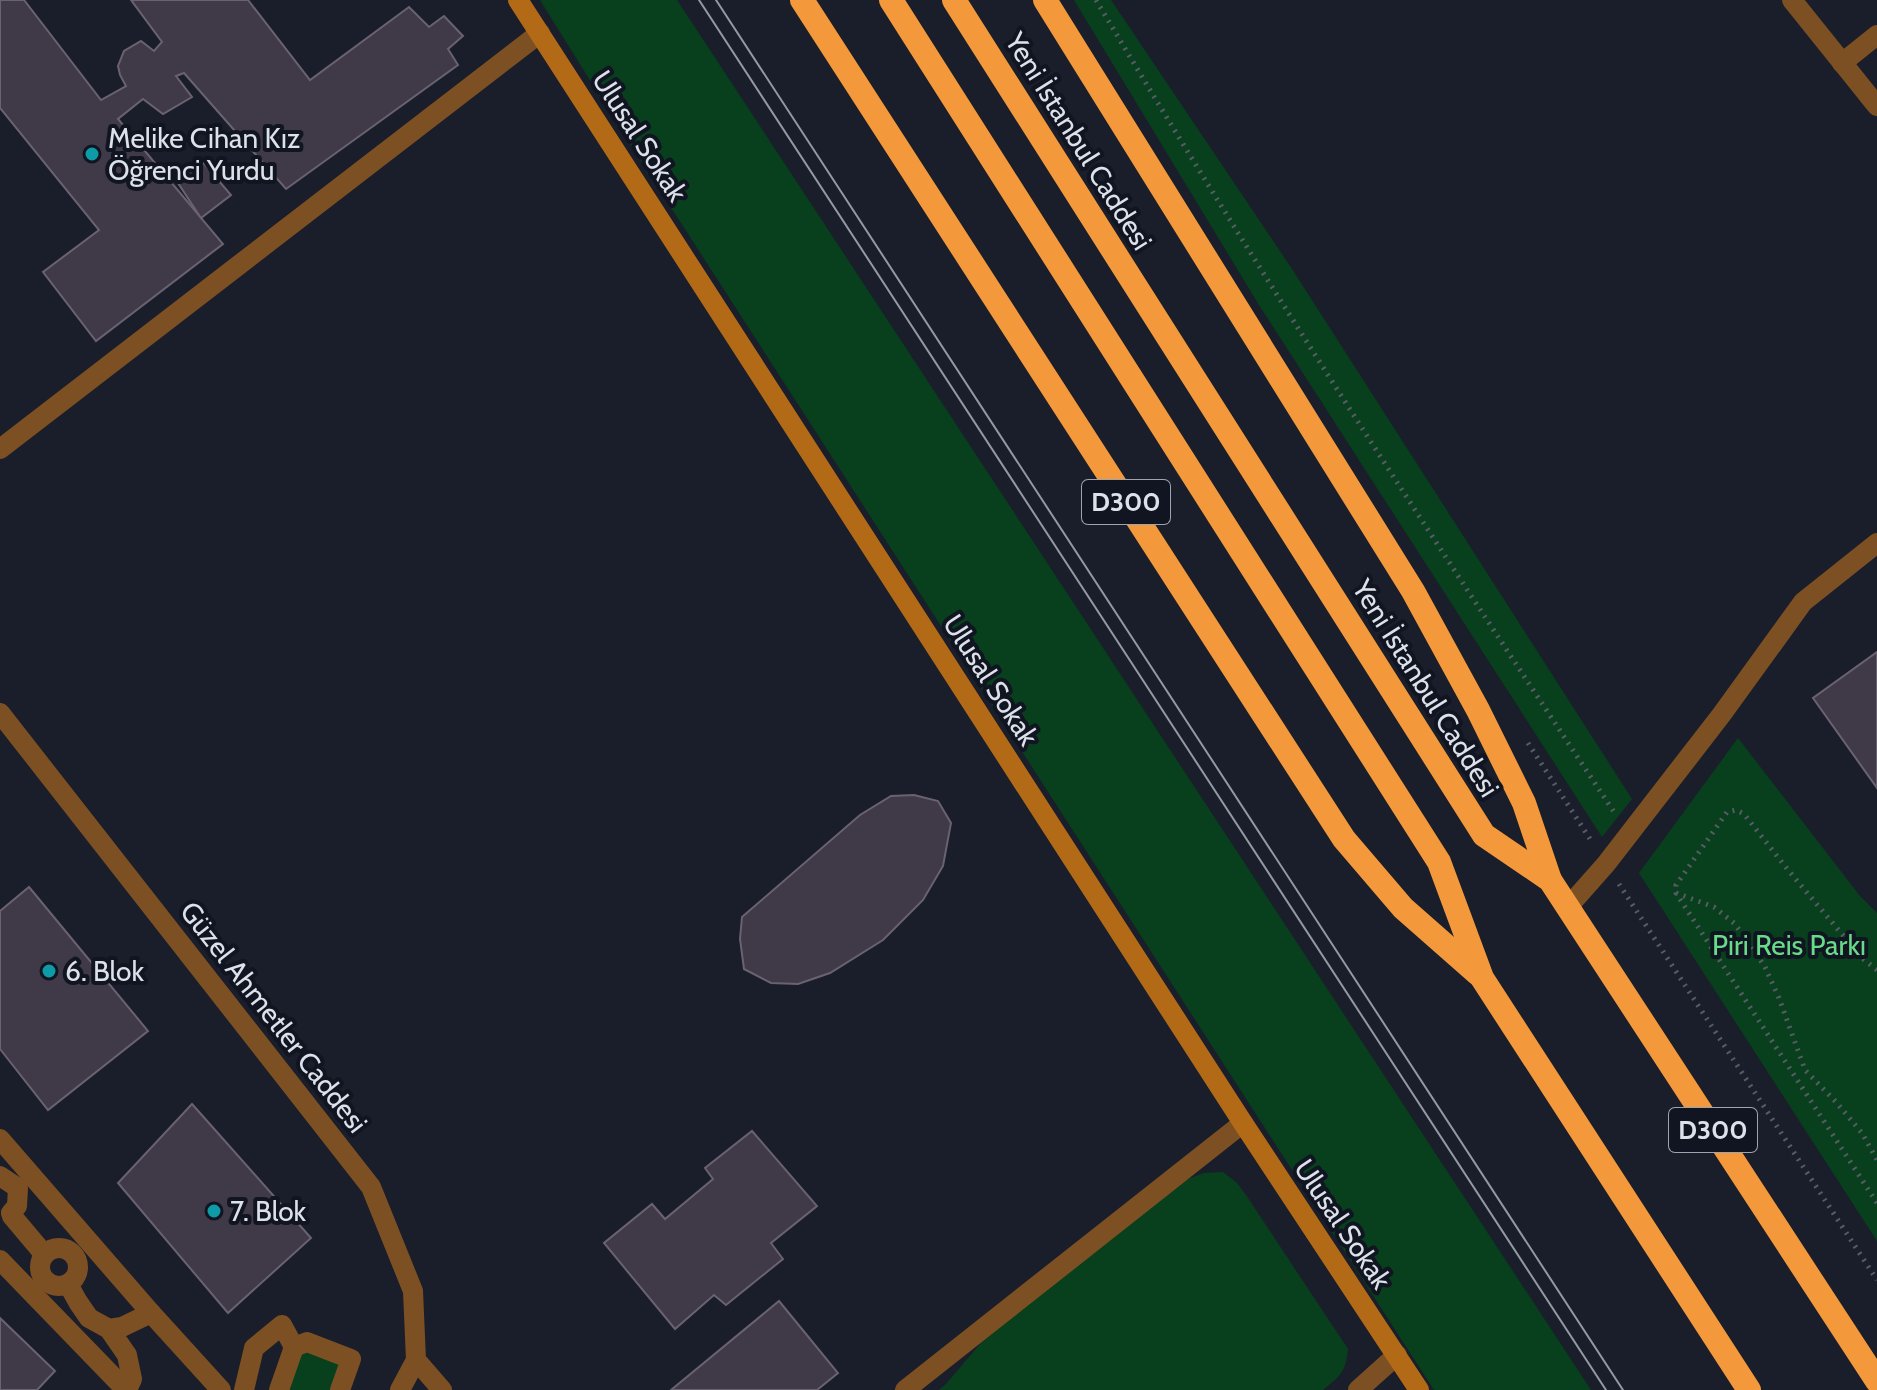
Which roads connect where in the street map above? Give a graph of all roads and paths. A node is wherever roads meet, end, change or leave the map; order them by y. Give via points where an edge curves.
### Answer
1 (518, 0) edge
2 (802, 0) edge
3 (891, 0) edge
4 (954, 0) edge
5 (1045, 0) edge
6 (1096, 0) edge
7 (1792, 0) edge
8 (540, 33) junction
9 (1877, 35) edge
10 (1842, 63) junction
11 (1877, 106) edge
12 (0, 449) edge
13 (1877, 543) edge
14 (0, 713) edge
15 (1617, 816) dead end
16 (1606, 864) junction
17 (1550, 880) junction
18 (1676, 893) junction
19 (1568, 907) junction
20 (1877, 970) edge
21 (1482, 978) junction
22 (1243, 1123) junction
23 (0, 1139) edge
24 (1877, 1160) edge
25 (0, 1176) edge
26 (1877, 1203) edge
27 (6, 1209) edge
28 (44, 1254) junction
29 (103, 1258) junction
30 (0, 1260) edge
31 (79, 1265) junction
32 (1877, 1280) edge
33 (34, 1281) junction
34 (68, 1284) junction
35 (151, 1313) junction
36 (109, 1329) junction
37 (294, 1347) junction
38 (1397, 1355) junction
39 (416, 1360) junction
40 (1877, 1381) edge
41 (127, 1390) edge
42 (221, 1390) edge
43 (244, 1390) edge
44 (279, 1390) edge
45 (340, 1390) edge
46 (400, 1390) edge
47 (442, 1390) edge
48 (905, 1390) edge
49 (1358, 1390) edge
50 (1419, 1390) edge
51 (1749, 1390) edge

1 - 8 street, Ulusal Sokak
2 - 21 highway, D300 via 1344,839 1403,908
3 - 21 highway, D300 via 1439,862
4 - 17 highway, Yeni İstanbul Caddesi / D300 via 1484,835
5 - 17 highway, D300 via 1413,591 1524,803
6 - 15 path via 1422,523
7 - 10 street
8 - 12 street
8 - 22 street, Ulusal Sokak
9 - 10 street
10 - 11 street
13 - 16 street via 1803,602
14 - 39 street, Güzel Ahmetler Caddesi via 371,1187 413,1291
16 - 19 street
16 - 32 path
17 - 19 highway, Yeni İstanbul Caddesi / D300
18 - 20 path via 1676,885 1727,812 1736,810
18 - 24 path via 1714,907 1747,940 1779,998 1805,1070 1862,1133
18 - 26 path
19 - 40 highway, Yeni İstanbul Caddesi / D300
21 - 51 highway, D300
22 - 38 street, Ulusal Sokak
22 - 48 street
23 - 29 street
25 - 27 street via 18,1188 17,1206 11,1213
27 - 28 street
28 - 31 street via 56,1247 69,1249
28 - 33 street
29 - 31 street
29 - 35 street
30 - 33 street
31 - 34 street
33 - 34 street
33 - 41 street
34 - 36 street via 89,1318
35 - 36 street
35 - 42 street
36 - 41 street via 127,1355 132,1379
37 - 43 street via 282,1325 254,1348
37 - 44 street
37 - 45 street via 307,1342 351,1359
38 - 49 street
38 - 50 street, Ulusal Sokak
39 - 46 street
39 - 47 street

